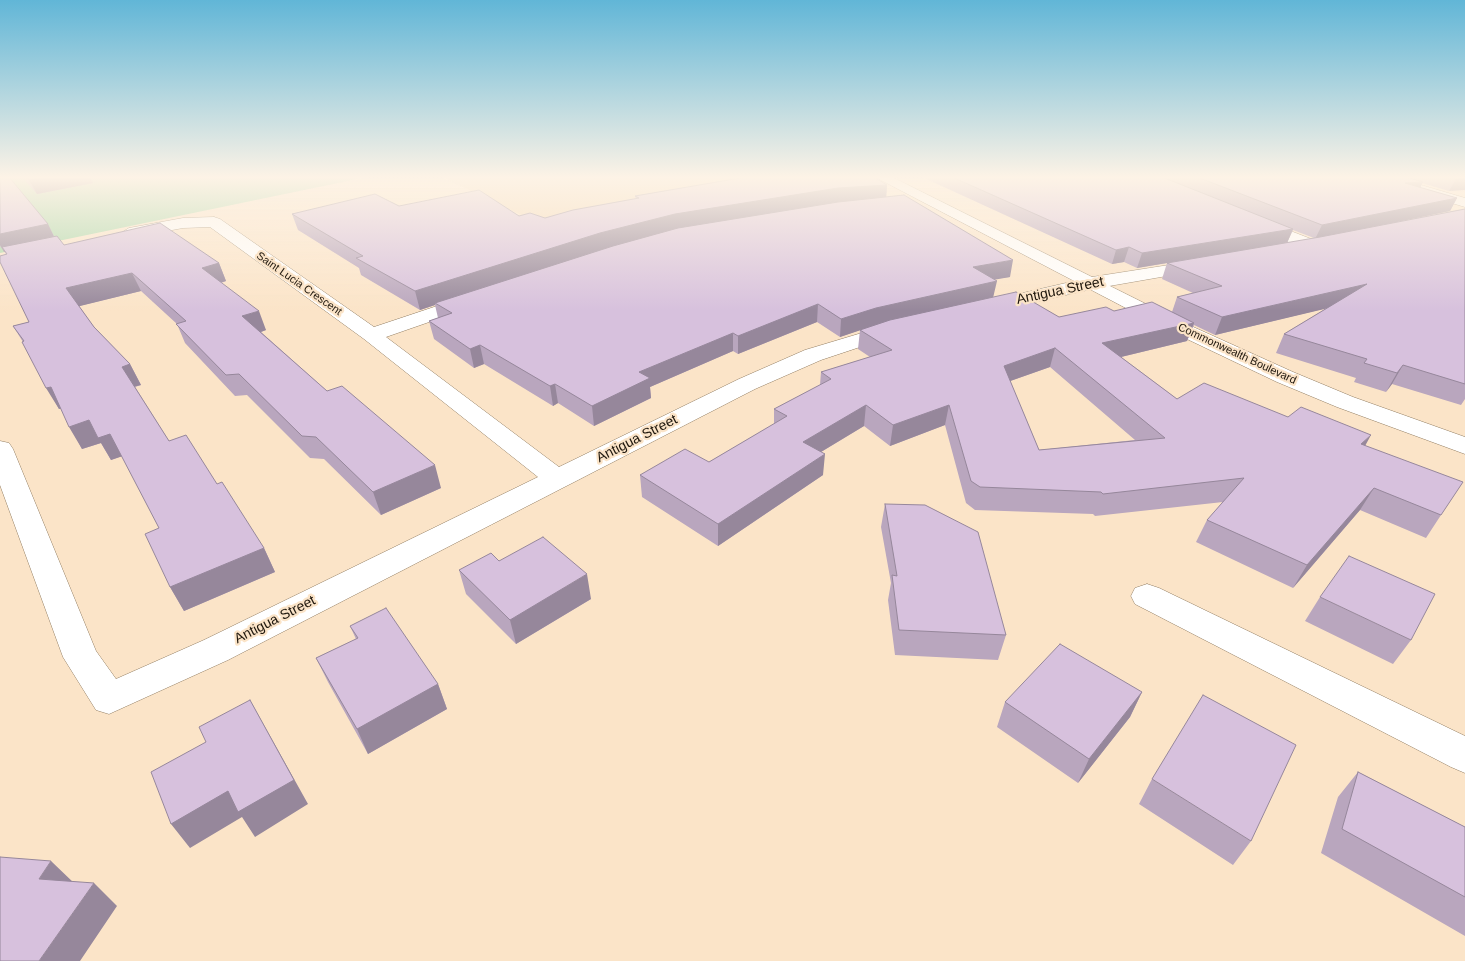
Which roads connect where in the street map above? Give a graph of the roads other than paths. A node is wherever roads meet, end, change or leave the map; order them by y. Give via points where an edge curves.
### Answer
1 (969, 222) edge
2 (1255, 222) edge
3 (115, 236) edge
4 (1332, 242) edge
5 (1313, 246) junction
6 (1284, 251) edge
7 (1215, 263) edge
8 (1092, 284) junction
9 (489, 295) edge
10 (967, 311) edge
11 (920, 323) edge
12 (371, 335) junction
13 (1465, 446) edge
14 (0, 450) edge
15 (557, 479) junction
16 (1147, 596) dead end
17 (1465, 755) edge

1 - 8 street, Commonwealth Boulevard
2 - 5 street
3 - 12 street, Saint Lucia Crescent via 183,222 214,222
4 - 5 street
5 - 6 street
7 - 8 street, Antigua Street
8 - 10 street, Antigua Street
8 - 13 street, Commonwealth Boulevard via 1285,377
9 - 12 street
11 - 15 street, Antigua Street via 881,332 813,355 747,384
12 - 15 street, Saint Lucia Crescent
14 - 15 street, Antigua Street via 81,657 109,699 216,650
16 - 17 street

